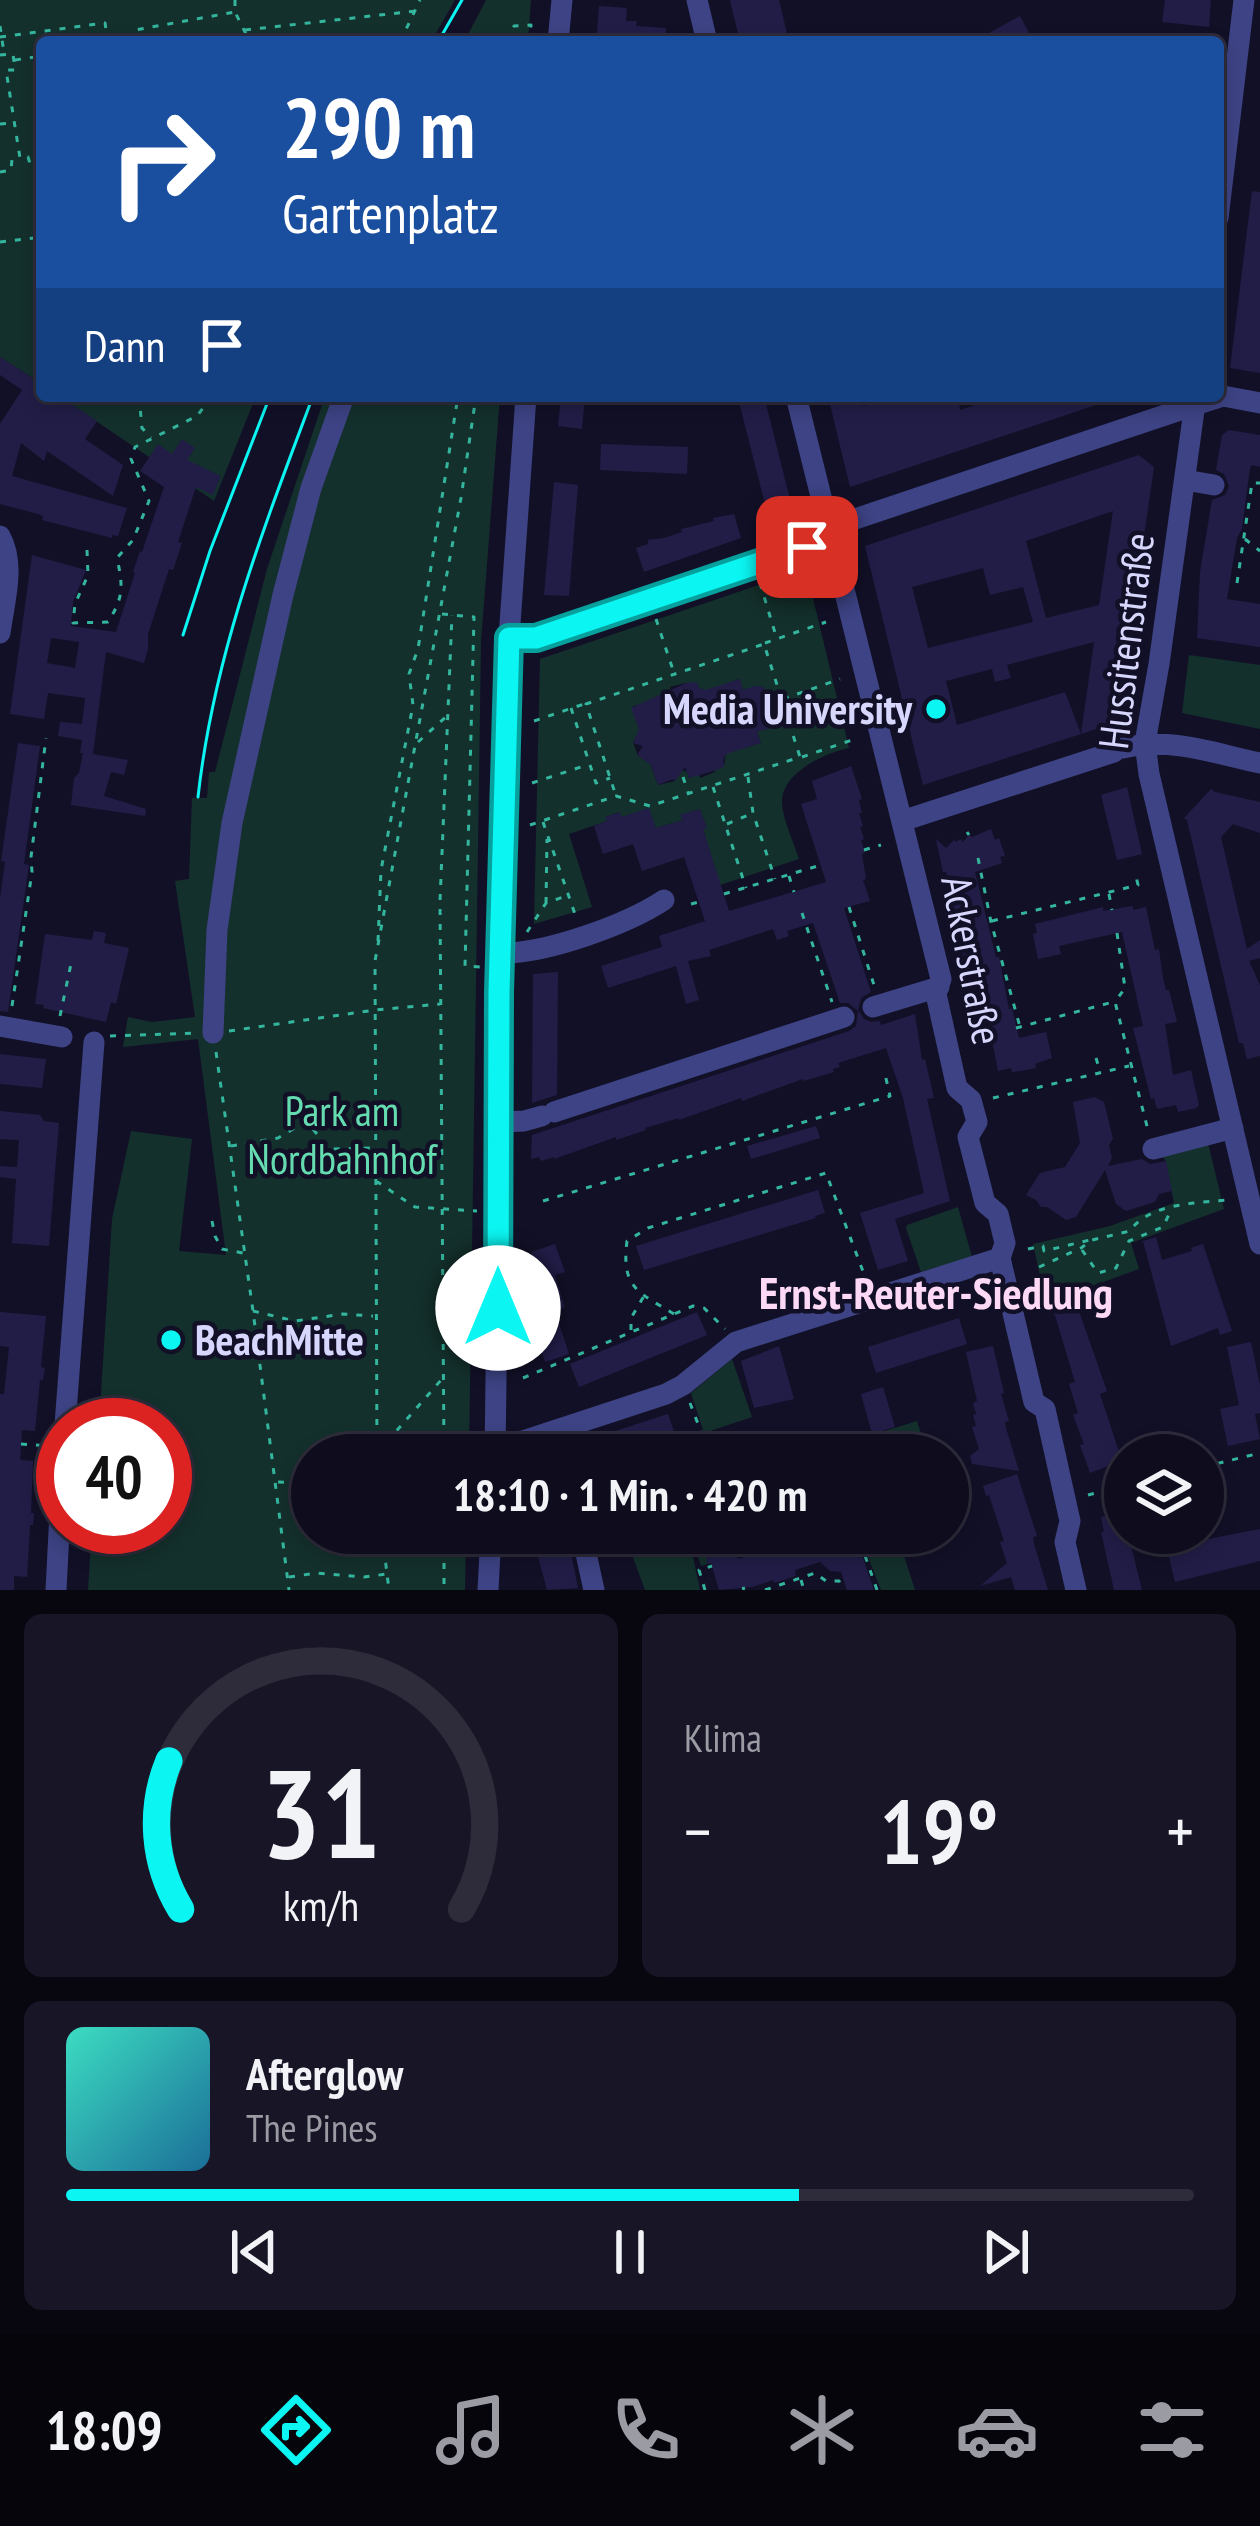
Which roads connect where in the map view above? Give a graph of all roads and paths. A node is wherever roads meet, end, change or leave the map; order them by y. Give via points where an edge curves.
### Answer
1 (235, 0) edge
2 (420, 0) edge
3 (562, 0) edge
4 (697, 0) edge
5 (1244, 0) edge
6 (416, 11) junction
7 (235, 12) junction
8 (0, 26) edge
9 (245, 29) junction
10 (107, 36) edge
11 (136, 36) edge
12 (248, 36) edge
13 (403, 36) edge
14 (512, 36) edge
15 (530, 36) edge
16 (559, 36) edge
17 (706, 36) edge
18 (1, 37) edge
19 (2, 55) edge
20 (36, 57) edge
21 (14, 60) junction
22 (3, 71) edge
23 (14, 122) junction
24 (0, 124) edge
25 (20, 158) junction
26 (36, 167) edge
27 (1224, 168) edge
28 (0, 172) edge
29 (36, 238) edge
30 (0, 242) edge
31 (1224, 396) edge
32 (140, 402) edge
33 (208, 402) edge
34 (342, 402) edge
35 (457, 402) edge
36 (475, 402) edge
37 (526, 402) edge
38 (798, 402) edge
39 (1190, 402) edge
40 (1196, 402) edge
41 (1260, 403) edge
42 (151, 438) junction
43 (1185, 481) junction
44 (1260, 484) edge
45 (1214, 485) dead end
46 (832, 532) junction
47 (1243, 538) junction
48 (3, 542) edge
49 (87, 550) dead end
50 (1260, 550) edge
51 (760, 583) dead end
52 (1237, 583) dead end
53 (440, 614) junction
54 (452, 615) junction
55 (656, 617) dead end
56 (826, 622) dead end
57 (0, 633) edge
58 (509, 638) junction
59 (777, 638) junction
60 (764, 644) junction
61 (675, 674) junction
62 (840, 679) dead end
63 (782, 700) junction
64 (586, 704) junction
65 (571, 708) junction
66 (448, 716) junction
67 (534, 721) dead end
68 (46, 738) dead end
69 (855, 740) dead end
70 (416, 743) junction
71 (1127, 748) junction
72 (800, 757) junction
73 (1260, 763) edge
74 (590, 764) junction
75 (748, 774) junction
76 (682, 777) dead end
77 (610, 778) junction
78 (603, 780) junction
79 (532, 783) dead end
80 (712, 786) junction
81 (688, 794) junction
82 (616, 796) junction
83 (609, 799) junction
84 (753, 813) junction
85 (543, 820) junction
86 (902, 821) junction
87 (725, 824) junction
88 (530, 825) dead end
89 (548, 835) junction
90 (881, 845) dead end
91 (864, 850) dead end
92 (978, 858) dead end
93 (821, 865) dead end
94 (789, 875) junction
95 (1136, 877) dead end
96 (775, 879) junction
97 (746, 888) junction
98 (794, 892) dead end
99 (1108, 892) junction
100 (724, 894) dead end
101 (568, 896) junction
102 (664, 900) dead end
103 (699, 902) dead end
104 (545, 903) junction
105 (691, 904) dead end
106 (849, 907) dead end
107 (1112, 910) dead end
108 (802, 913) dead end
109 (576, 916) dead end
110 (991, 922) junction
111 (527, 932) dead end
112 (1118, 933) dead end
113 (378, 949) junction
114 (72, 959) dead end
115 (500, 961) junction
116 (938, 987) junction
117 (1115, 1002) junction
118 (442, 1004) junction
119 (876, 1006) joint
120 (375, 1010) junction
121 (6, 1017) edge
122 (841, 1018) joint
123 (61, 1026) joint
124 (213, 1033) junction
125 (992, 1034) dead end
126 (127, 1035) dead end
127 (976, 1038) dead end
128 (94, 1042) dead end
129 (1096, 1058) dead end
130 (1131, 1066) junction
131 (1100, 1073) junction
132 (885, 1074) dead end
133 (972, 1103) junction
134 (499, 1122) junction
135 (1233, 1128) junction
136 (231, 1146) junction
137 (374, 1148) junction
138 (1153, 1149) joint
139 (1252, 1178) edge
140 (376, 1181) junction
141 (1228, 1200) dead end
142 (544, 1201) dead end
143 (1173, 1207) junction
144 (443, 1211) junction
145 (479, 1211) dead end
146 (212, 1221) dead end
147 (1130, 1231) junction
148 (1133, 1239) junction
149 (1092, 1240) junction
150 (1260, 1244) edge
151 (1081, 1248) junction
152 (1028, 1249) dead end
153 (245, 1253) junction
154 (1000, 1258) junction
155 (1039, 1268) dead end
156 (644, 1296) junction
157 (874, 1298) junction
158 (254, 1311) junction
159 (674, 1314) junction
160 (375, 1316) junction
161 (632, 1332) junction
162 (736, 1342) junction
163 (444, 1378) junction
164 (523, 1378) dead end
165 (683, 1384) junction
166 (66, 1398) edge
167 (377, 1434) edge
168 (395, 1434) edge
169 (444, 1434) edge
170 (495, 1434) edge
171 (544, 1434) edge
172 (702, 1434) edge
173 (21, 1444) dead end
174 (36, 1447) edge
175 (1260, 1453) edge
176 (1224, 1462) edge
177 (274, 1481) junction
178 (291, 1482) edge
179 (1104, 1491) edge
180 (1077, 1498) junction
181 (56, 1554) edge
182 (385, 1554) edge
183 (444, 1554) edge
184 (490, 1554) edge
185 (586, 1554) edge
186 (864, 1554) edge
187 (712, 1566) dead end
188 (815, 1573) junction
189 (387, 1574) junction
190 (836, 1574) dead end
191 (287, 1578) junction
192 (800, 1578) junction
193 (825, 1581) junction
194 (839, 1581) junction
195 (773, 1589) edge
196 (56, 1590) edge
197 (289, 1590) edge
198 (389, 1590) edge
199 (444, 1590) edge
200 (488, 1590) edge
201 (594, 1590) edge
202 (705, 1590) edge
203 (765, 1590) edge
204 (804, 1590) edge
205 (829, 1590) edge
206 (842, 1590) edge
207 (877, 1590) edge
208 (1076, 1590) edge

1 - 7 path
2 - 6 path
3 - 16 street
4 - 17 street
5 - 27 street
6 - 9 path
6 - 13 path
7 - 9 path
7 - 11 path
8 - 18 path
9 - 12 path
10 - 18 path via 105,23
14 - 15 path via 518,24 531,25
18 - 19 path
19 - 21 path
20 - 21 path
21 - 22 path via 15,70
22 - 23 path
23 - 24 path
23 - 25 path
25 - 26 path
25 - 28 path
29 - 30 path
31 - 41 street
32 - 42 path
33 - 42 path via 197,416
34 - 124 street via 294,552 232,823
35 - 113 path via 409,674 413,705 381,870
36 - 53 path
37 - 58 street
38 - 46 street, Ackerstraße
39 - 46 street
40 - 43 street, Hussitenstraße
42 - 49 path via 131,459 149,501 134,540 117,558 123,586 108,622 73,622
43 - 45 street
43 - 71 street, Hussitenstraße via 1160,664
44 - 47 path via 1249,491
46 - 58 street via 536,638
46 - 86 street, Ackerstraße
47 - 50 path
47 - 52 path
48 - 57 street via 9,567
51 - 59 path
53 - 54 path
53 - 70 path
54 - 66 path
54 - 115 path via 474,616 465,967
55 - 61 path
56 - 59 path
58 - 115 street
59 - 60 path
60 - 61 path
60 - 63 path
61 - 64 path
62 - 63 path
63 - 72 path
64 - 65 path
64 - 77 path
65 - 67 path
65 - 74 path
66 - 70 path
66 - 118 path
68 - 121 path
69 - 72 path
70 - 113 path
71 - 73 street via 1174,743
71 - 86 street
71 - 135 street, Hussitenstraße via 1149,774
72 - 75 path
74 - 78 path via 596,783
74 - 79 path
75 - 80 path
75 - 84 path
76 - 81 path
77 - 78 path
77 - 82 path
78 - 83 path
80 - 81 path
80 - 87 path
81 - 82 path via 650,806
82 - 83 path
83 - 85 path
84 - 87 path
84 - 96 path
85 - 88 path
85 - 89 path
86 - 116 street, Ackerstraße
87 - 97 path
89 - 101 path
89 - 104 path
90 - 91 path
92 - 110 path
93 - 94 path
94 - 96 path
94 - 98 path
95 - 99 path via 1138,885
96 - 97 path
97 - 100 path
99 - 107 path
99 - 110 path
101 - 104 path
101 - 109 path
102 - 115 street
103 - 105 path
104 - 111 path
106 - 119 path
108 - 122 path
110 - 117 path via 1018,1027
112 - 117 path via 1125,988
113 - 120 path
114 - 123 path
115 - 134 street
116 - 119 street
116 - 133 street, Ackerstraße via 958,1091
117 - 130 path
118 - 120 path
118 - 144 path
120 - 124 path
120 - 137 path
121 - 123 street
122 - 134 street via 548,1114
124 - 126 path
124 - 136 path
125 - 127 path
128 - 166 street
129 - 131 path
130 - 131 path
130 - 138 path
131 - 133 path
132 - 142 path via 890,1096
133 - 154 street, Ackerstraße via 977,1122 968,1137 985,1203 998,1214
134 - 170 street
135 - 138 street
135 - 139 street, Hussitenstraße
136 - 137 path via 278,1138 303,1123 329,1149
136 - 153 path
137 - 140 path
139 - 150 street, Hussitenstraße
140 - 144 path via 415,1208
140 - 160 path
141 - 143 path
143 - 147 path via 1137,1220
143 - 148 path via 1163,1227
144 - 145 path
144 - 163 path
146 - 153 path via 222,1249
147 - 148 path
147 - 149 path
148 - 151 path via 1116,1268 1098,1274
149 - 151 path
149 - 152 path
151 - 155 path
153 - 158 path
154 - 157 street
154 - 180 street, Ackerstraße via 1034,1402 1045,1409
156 - 157 path via 624,1264 627,1241 826,1173
156 - 159 path
156 - 161 path
157 - 162 street
158 - 160 path via 295,1321
158 - 177 path
159 - 161 path
159 - 162 path via 704,1307
160 - 167 path
161 - 164 path
162 - 165 street
163 - 168 path
163 - 169 path
165 - 171 street
165 - 172 path
173 - 174 path
175 - 176 path
177 - 178 path
177 - 191 path
179 - 180 path
180 - 208 street, Ackerstraße via 1065,1542
181 - 196 street
182 - 189 path
183 - 199 path
184 - 200 street
185 - 201 street
186 - 207 path
187 - 202 path via 699,1570
188 - 192 path
188 - 193 path
188 - 193 path via 825,1571
189 - 191 path
189 - 198 path
190 - 194 path
191 - 197 path
192 - 195 path
192 - 204 path
193 - 194 path
193 - 205 path
194 - 206 path
195 - 203 path

